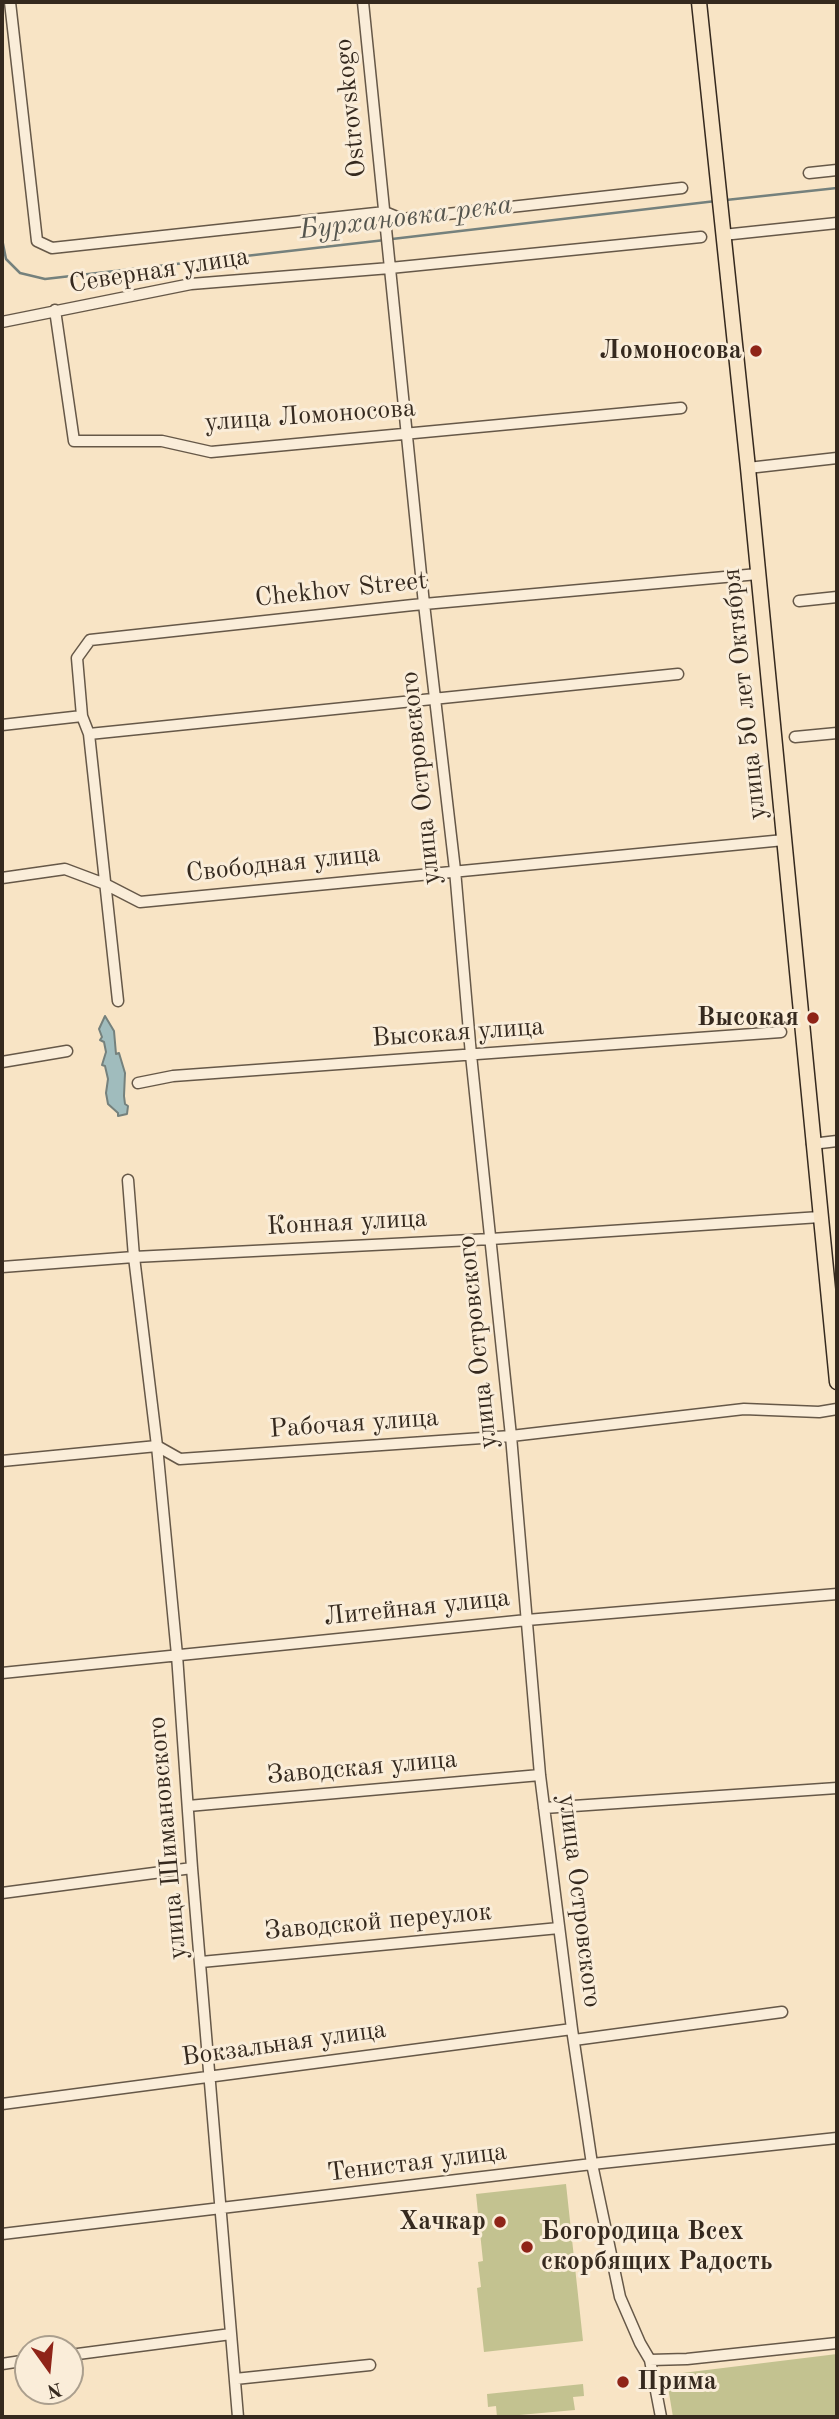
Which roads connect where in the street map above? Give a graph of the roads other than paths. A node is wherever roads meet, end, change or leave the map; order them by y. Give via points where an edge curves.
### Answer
1 (10, 2) edge
2 (363, 2) edge
3 (699, 2) edge
4 (837, 170) edge
5 (808, 173) dead end
6 (682, 188) dead end
7 (385, 217) junction
8 (837, 223) edge
9 (723, 235) junction
10 (701, 237) dead end
11 (388, 252) joint
12 (390, 268) junction
13 (55, 310) junction
14 (2, 322) edge
15 (681, 408) dead end
16 (407, 433) junction
17 (837, 458) edge
18 (748, 468) junction
19 (758, 573) junction
20 (837, 597) edge
21 (799, 601) dead end
22 (424, 604) junction
23 (678, 674) dead end
24 (436, 698) junction
25 (82, 716) junction
26 (2, 725) edge
27 (837, 733) edge
28 (89, 734) junction
29 (795, 737) dead end
30 (784, 840) junction
31 (455, 870) junction
32 (2, 878) edge
33 (105, 884) junction
34 (118, 1001) dead end
35 (781, 1032) dead end
36 (67, 1051) dead end
37 (471, 1055) junction
38 (2, 1062) edge
39 (138, 1083) dead end
40 (837, 1141) edge
41 (813, 1144) junction
42 (128, 1180) dead end
43 (820, 1217) junction
44 (491, 1239) junction
45 (134, 1257) junction
46 (2, 1267) edge
47 (837, 1382) edge
48 (837, 1409) edge
49 (511, 1436) junction
50 (157, 1446) junction
51 (2, 1461) edge
52 (837, 1594) edge
53 (527, 1620) junction
54 (177, 1655) junction
55 (2, 1673) edge
56 (540, 1775) junction
57 (837, 1788) edge
58 (188, 1807) junction
59 (544, 1808) junction
60 (192, 1868) junction
61 (2, 1894) edge
62 (559, 1928) junction
63 (201, 1962) junction
64 (782, 2012) dead end
65 (573, 2034) junction
66 (210, 2077) junction
67 (2, 2104) edge
68 (837, 2138) edge
69 (592, 2164) junction
70 (221, 2210) junction
71 (2, 2234) edge
72 (231, 2334) junction
73 (837, 2343) edge
74 (84, 2353) edge
75 (650, 2360) junction
76 (370, 2365) dead end
77 (235, 2379) junction
78 (238, 2417) edge
79 (661, 2417) edge

1 - 7 street via 37,241 51,248
2 - 7 street, Ostrovskogo
3 - 9 main road, улица 50 лет Октября
4 - 5 street
6 - 7 street via 402,219
7 - 11 street, Ostrovskogo
8 - 9 street
9 - 18 main road, улица 50 лет Октября
10 - 12 street, Северная улица
11 - 12 street, улица Островского
12 - 13 street, Северная улица via 191,284
12 - 16 street, улица Островского
13 - 14 street, Северная улица
13 - 16 street, улица Ломоносова via 74,441 162,441 212,452
15 - 16 street, улица Ломоносова
16 - 22 street, улица Островского
17 - 18 street
18 - 19 main road, улица 50 лет Октября
19 - 22 street, Chekhov Street
19 - 30 main road, улица 50 лет Октября
20 - 21 street
22 - 24 street, улица Островского
22 - 25 street, Chekhov Street via 90,640 77,658
23 - 24 street
24 - 28 street
24 - 31 street, улица Островского
25 - 26 street
25 - 28 street, Chekhov Street
27 - 29 street
28 - 33 street, Chekhov Street
30 - 31 street, Свободная улица
30 - 41 main road, улица 50 лет Октября
31 - 33 street, Свободная улица via 140,902
31 - 37 street, улица Островского
32 - 33 street, Свободная улица via 65,869
33 - 34 street, Chekhov Street
35 - 37 street, Высокая улица
36 - 38 street
37 - 39 street, Высокая улица via 173,1076
37 - 44 street, улица Островского
40 - 41 street
41 - 43 main road, улица 50 лет Октября
42 - 45 street, улица Шимановского
43 - 44 street, Конная улица
43 - 47 main road, улица 50 лет Октября
44 - 45 street, Конная улица
44 - 49 street, улица Островского
45 - 46 street, Конная улица
45 - 50 street, улица Шимановского
48 - 49 street, Рабочая улица via 744,1409
49 - 50 street, Рабочая улица via 180,1459
49 - 53 street, улица Островского
50 - 51 street, Рабочая улица
50 - 54 street, улица Шимановского
52 - 53 street, Литейная улица
53 - 54 street, Литейная улица
53 - 56 street, улица Островского
54 - 55 street, Литейная улица
54 - 58 street, улица Шимановского
56 - 58 street, Заводская улица
56 - 59 street, улица Островского
57 - 59 street
58 - 60 street, улица Шимановского
59 - 62 street, улица Островского
60 - 61 street
60 - 63 street, улица Шимановского
62 - 63 street, Заводской переулок
62 - 65 street, улица Островского
63 - 66 street, улица Шимановского
64 - 65 street, Вокзальная улица
65 - 66 street, Вокзальная улица
65 - 69 street, улица Островского
66 - 67 street, Вокзальная улица
66 - 70 street, улица Шимановского
68 - 69 street, Тенистая улица
69 - 70 street, Тенистая улица
69 - 75 street, улица Островского via 620,2297
70 - 71 street, Тенистая улица
70 - 72 street, улица Шимановского
72 - 74 street
72 - 77 street, улица Шимановского
73 - 75 street
75 - 79 street, улица Островского
76 - 77 street
77 - 78 street, улица Шимановского

